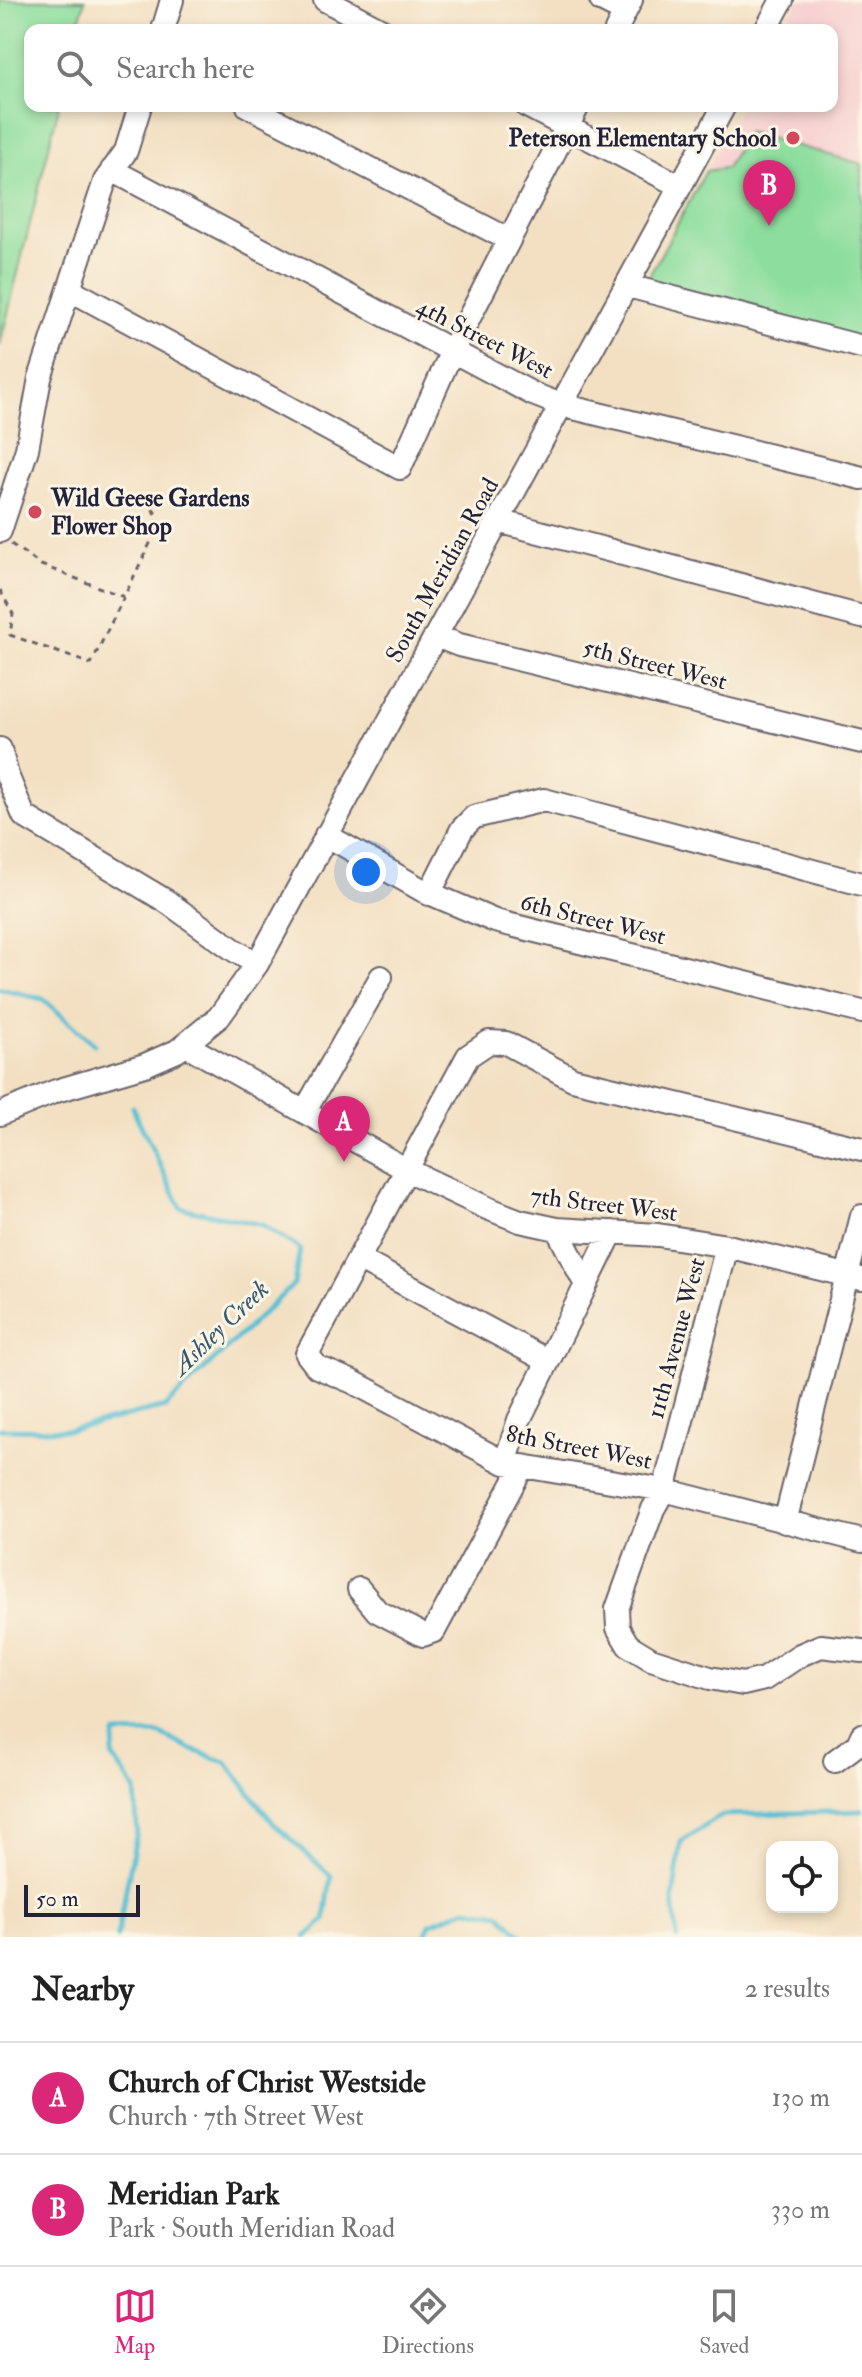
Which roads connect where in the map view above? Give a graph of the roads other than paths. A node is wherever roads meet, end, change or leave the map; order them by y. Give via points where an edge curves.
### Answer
1 (172, 0) edge
2 (325, 0) edge
3 (601, 0) edge
4 (782, 0) edge
5 (624, 14) edge
6 (165, 24) edge
7 (371, 24) edge
8 (769, 24) edge
9 (138, 112) edge
10 (260, 112) edge
11 (539, 112) edge
12 (575, 112) edge
13 (721, 112) edge
14 (568, 127) junction
15 (112, 170) junction
16 (680, 186) junction
17 (508, 239) junction
18 (628, 286) junction
19 (69, 289) junction
20 (862, 347) edge
21 (452, 351) junction
22 (561, 405) junction
23 (862, 478) edge
24 (498, 521) junction
25 (4, 537) edge
26 (862, 617) edge
27 (436, 636) junction
28 (862, 742) edge
29 (0, 749) edge
30 (326, 835) junction
31 (862, 884) edge
32 (429, 894) junction
33 (257, 964) junction
34 (381, 977) dead end
35 (862, 1012) edge
36 (186, 1045) junction
37 (305, 1111) junction
38 (0, 1114) edge
39 (862, 1149) edge
40 (407, 1170) junction
41 (862, 1216) edge
42 (557, 1229) junction
43 (612, 1232) junction
44 (727, 1246) junction
45 (360, 1260) junction
46 (855, 1277) edge
47 (586, 1285) junction
48 (548, 1361) junction
49 (514, 1465) junction
50 (664, 1490) junction
51 (785, 1522) junction
52 (862, 1541) edge
53 (359, 1589) dead end
54 (862, 1651) edge
55 (862, 1735) edge
56 (835, 1761) dead end

1 - 6 street
2 - 7 street
3 - 5 street
4 - 8 street
9 - 15 street via 126,151
10 - 17 street
11 - 14 street
12 - 14 street
13 - 16 street, South Meridian Road
14 - 16 street
14 - 17 street
15 - 19 street
15 - 21 street, 4th Street West
16 - 18 street, South Meridian Road
17 - 21 street
18 - 20 street
18 - 22 street, South Meridian Road
19 - 21 street via 400,468
19 - 25 street via 40,378
21 - 22 street, 4th Street West
22 - 23 street, 4th Street West
22 - 24 street, South Meridian Road
24 - 26 street
24 - 27 street, South Meridian Road
27 - 28 street, 5th Street West
27 - 30 street, South Meridian Road
29 - 33 street via 24,816 166,901
30 - 32 street, 6th Street West
30 - 33 street, South Meridian Road
31 - 32 street via 544,800 474,817 462,829
32 - 35 street, 6th Street West via 495,921
33 - 36 street, South Meridian Road via 219,1017
34 - 37 street
36 - 37 street, 7th Street West
36 - 38 street, South Meridian Road via 156,1061
37 - 40 street, 7th Street West
39 - 40 street via 573,1079 506,1043 489,1042 468,1056
40 - 42 street, 7th Street West via 520,1221
40 - 45 street
41 - 46 street
42 - 43 street, 7th Street West
42 - 47 street
43 - 44 street, 7th Street West
43 - 47 street
44 - 46 street, 7th Street West
44 - 50 street, 11th Avenue West
45 - 48 street
45 - 49 street, 8th Street West via 307,1354 317,1367
46 - 51 street
47 - 48 street
48 - 49 street via 519,1420
49 - 50 street, 8th Street West
49 - 53 street via 434,1631 423,1635 377,1611
50 - 51 street, 8th Street West
50 - 54 street, 11th Avenue West via 617,1609 618,1628 628,1645 651,1659 743,1684 764,1679 821,1646
51 - 52 street, 8th Street West
55 - 56 street

